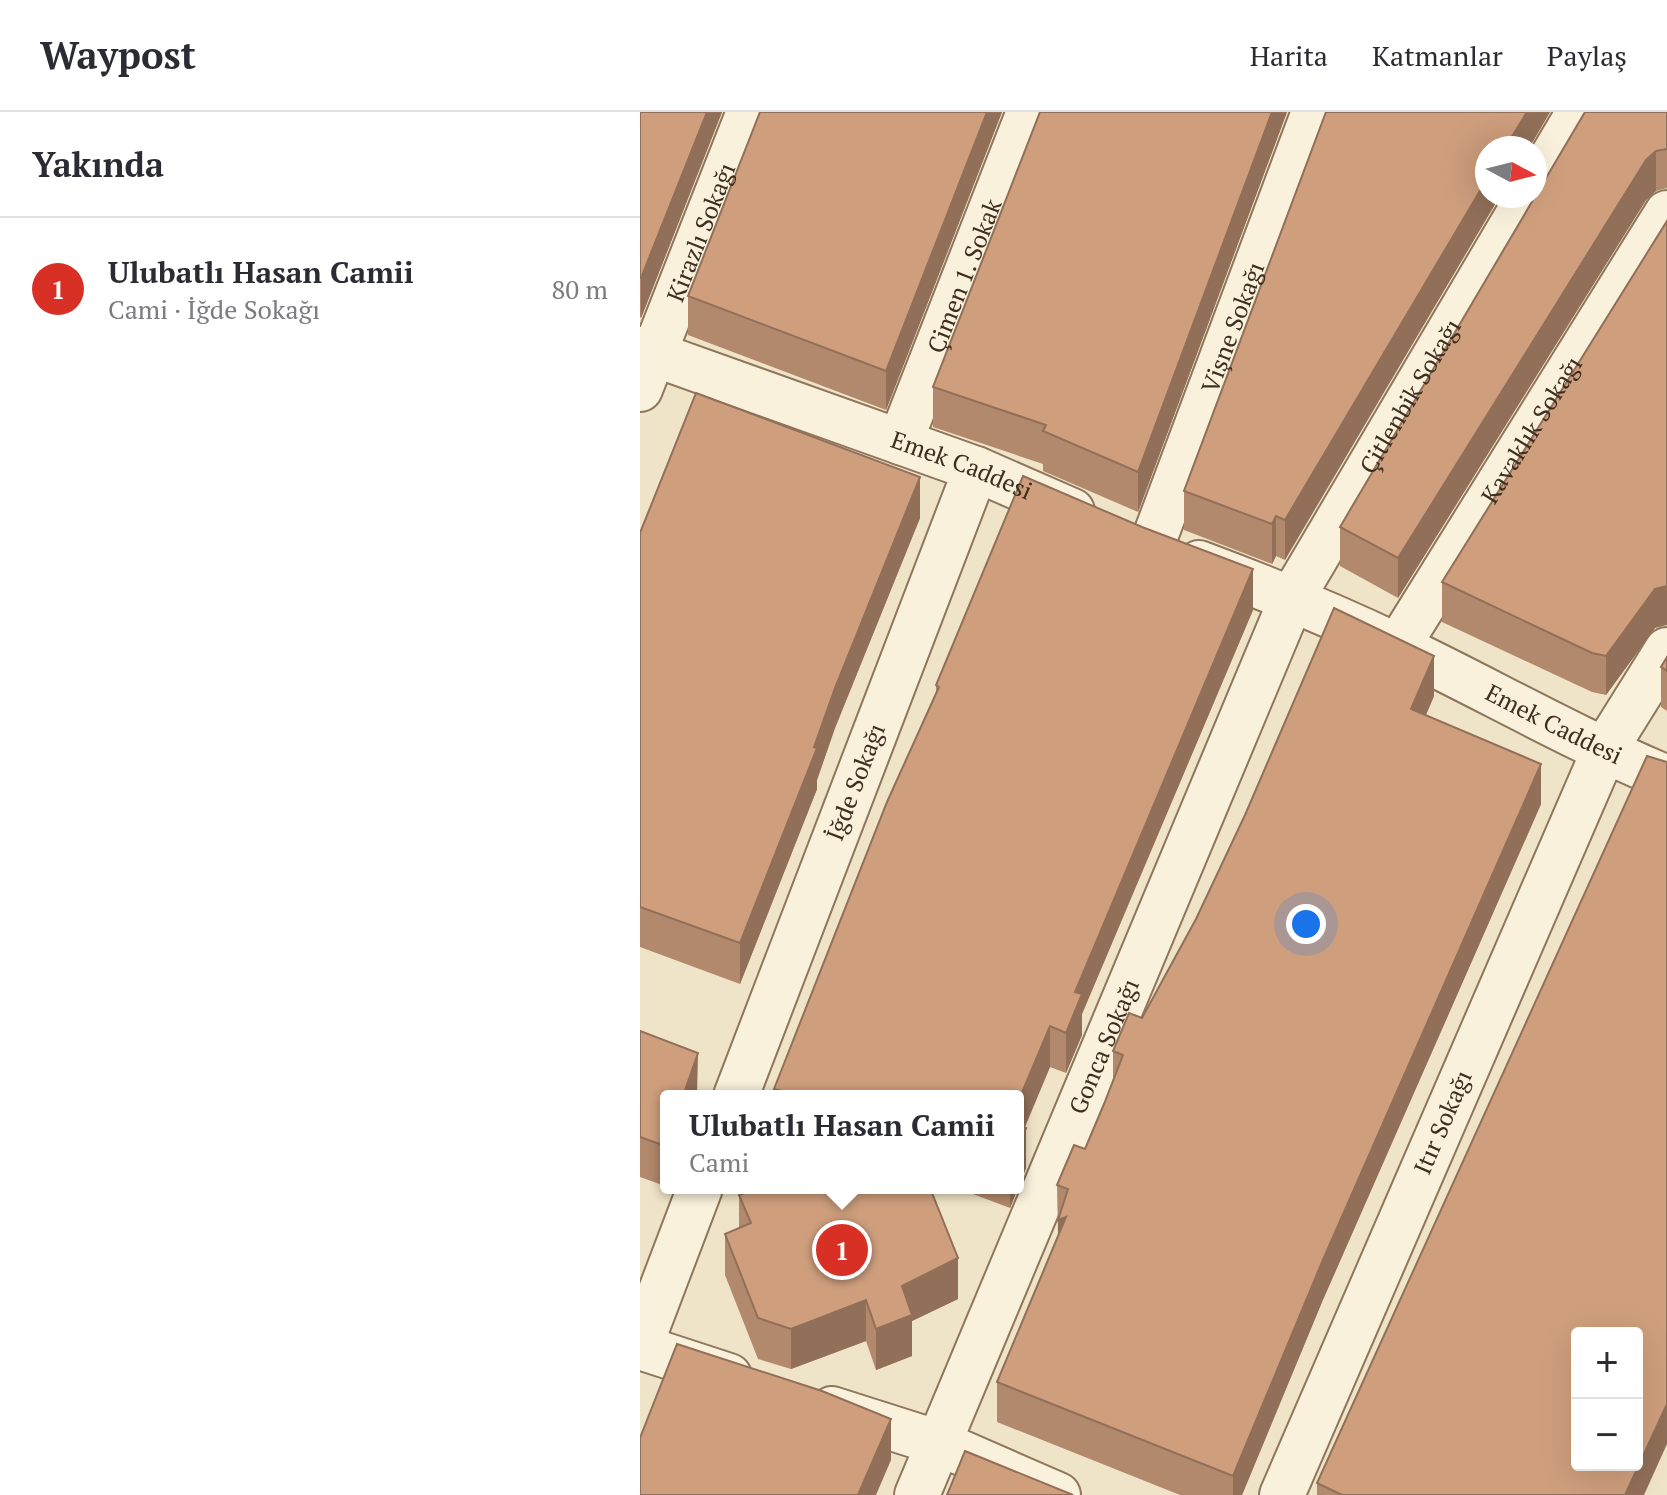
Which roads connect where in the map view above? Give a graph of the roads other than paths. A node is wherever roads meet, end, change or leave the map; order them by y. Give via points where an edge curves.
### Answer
1 (749, 112) edge
2 (1029, 112) edge
3 (1314, 112) edge
4 (1579, 112) edge
5 (1547, 166) edge
6 (1522, 208) edge
7 (1667, 213) edge
8 (645, 364) edge
9 (900, 442) junction
10 (976, 469) junction
11 (1127, 534) junction
12 (1292, 598) junction
13 (1398, 646) junction
14 (1667, 650) edge
15 (1604, 751) junction
16 (1667, 778) edge
17 (738, 1090) edge
18 (698, 1194) edge
19 (640, 1346) edge
20 (939, 1443) junction
21 (917, 1495) edge
22 (1058, 1495) edge
23 (1282, 1495) edge

1 - 8 street, Kirazlı Sokağı
2 - 9 street, Çimen 1. Sokak
3 - 11 street, Vişne Sokağı
4 - 5 street
6 - 12 street, Çitlenbik Sokağı
7 - 13 street, Kavaklık Sokağı
8 - 9 street, Emek Caddesi
9 - 10 street, Emek Caddesi
10 - 11 street, Emek Caddesi
10 - 17 street, İğde Sokağı
11 - 12 street, Emek Caddesi
12 - 13 street, Emek Caddesi
12 - 20 street, Gonca Sokağı
13 - 15 street, Emek Caddesi
14 - 15 street, Itır Sokağı
15 - 16 street, Emek Caddesi
15 - 23 street, Itır Sokağı
18 - 19 street
19 - 20 street
20 - 21 street, Gonca Sokağı
20 - 22 street

